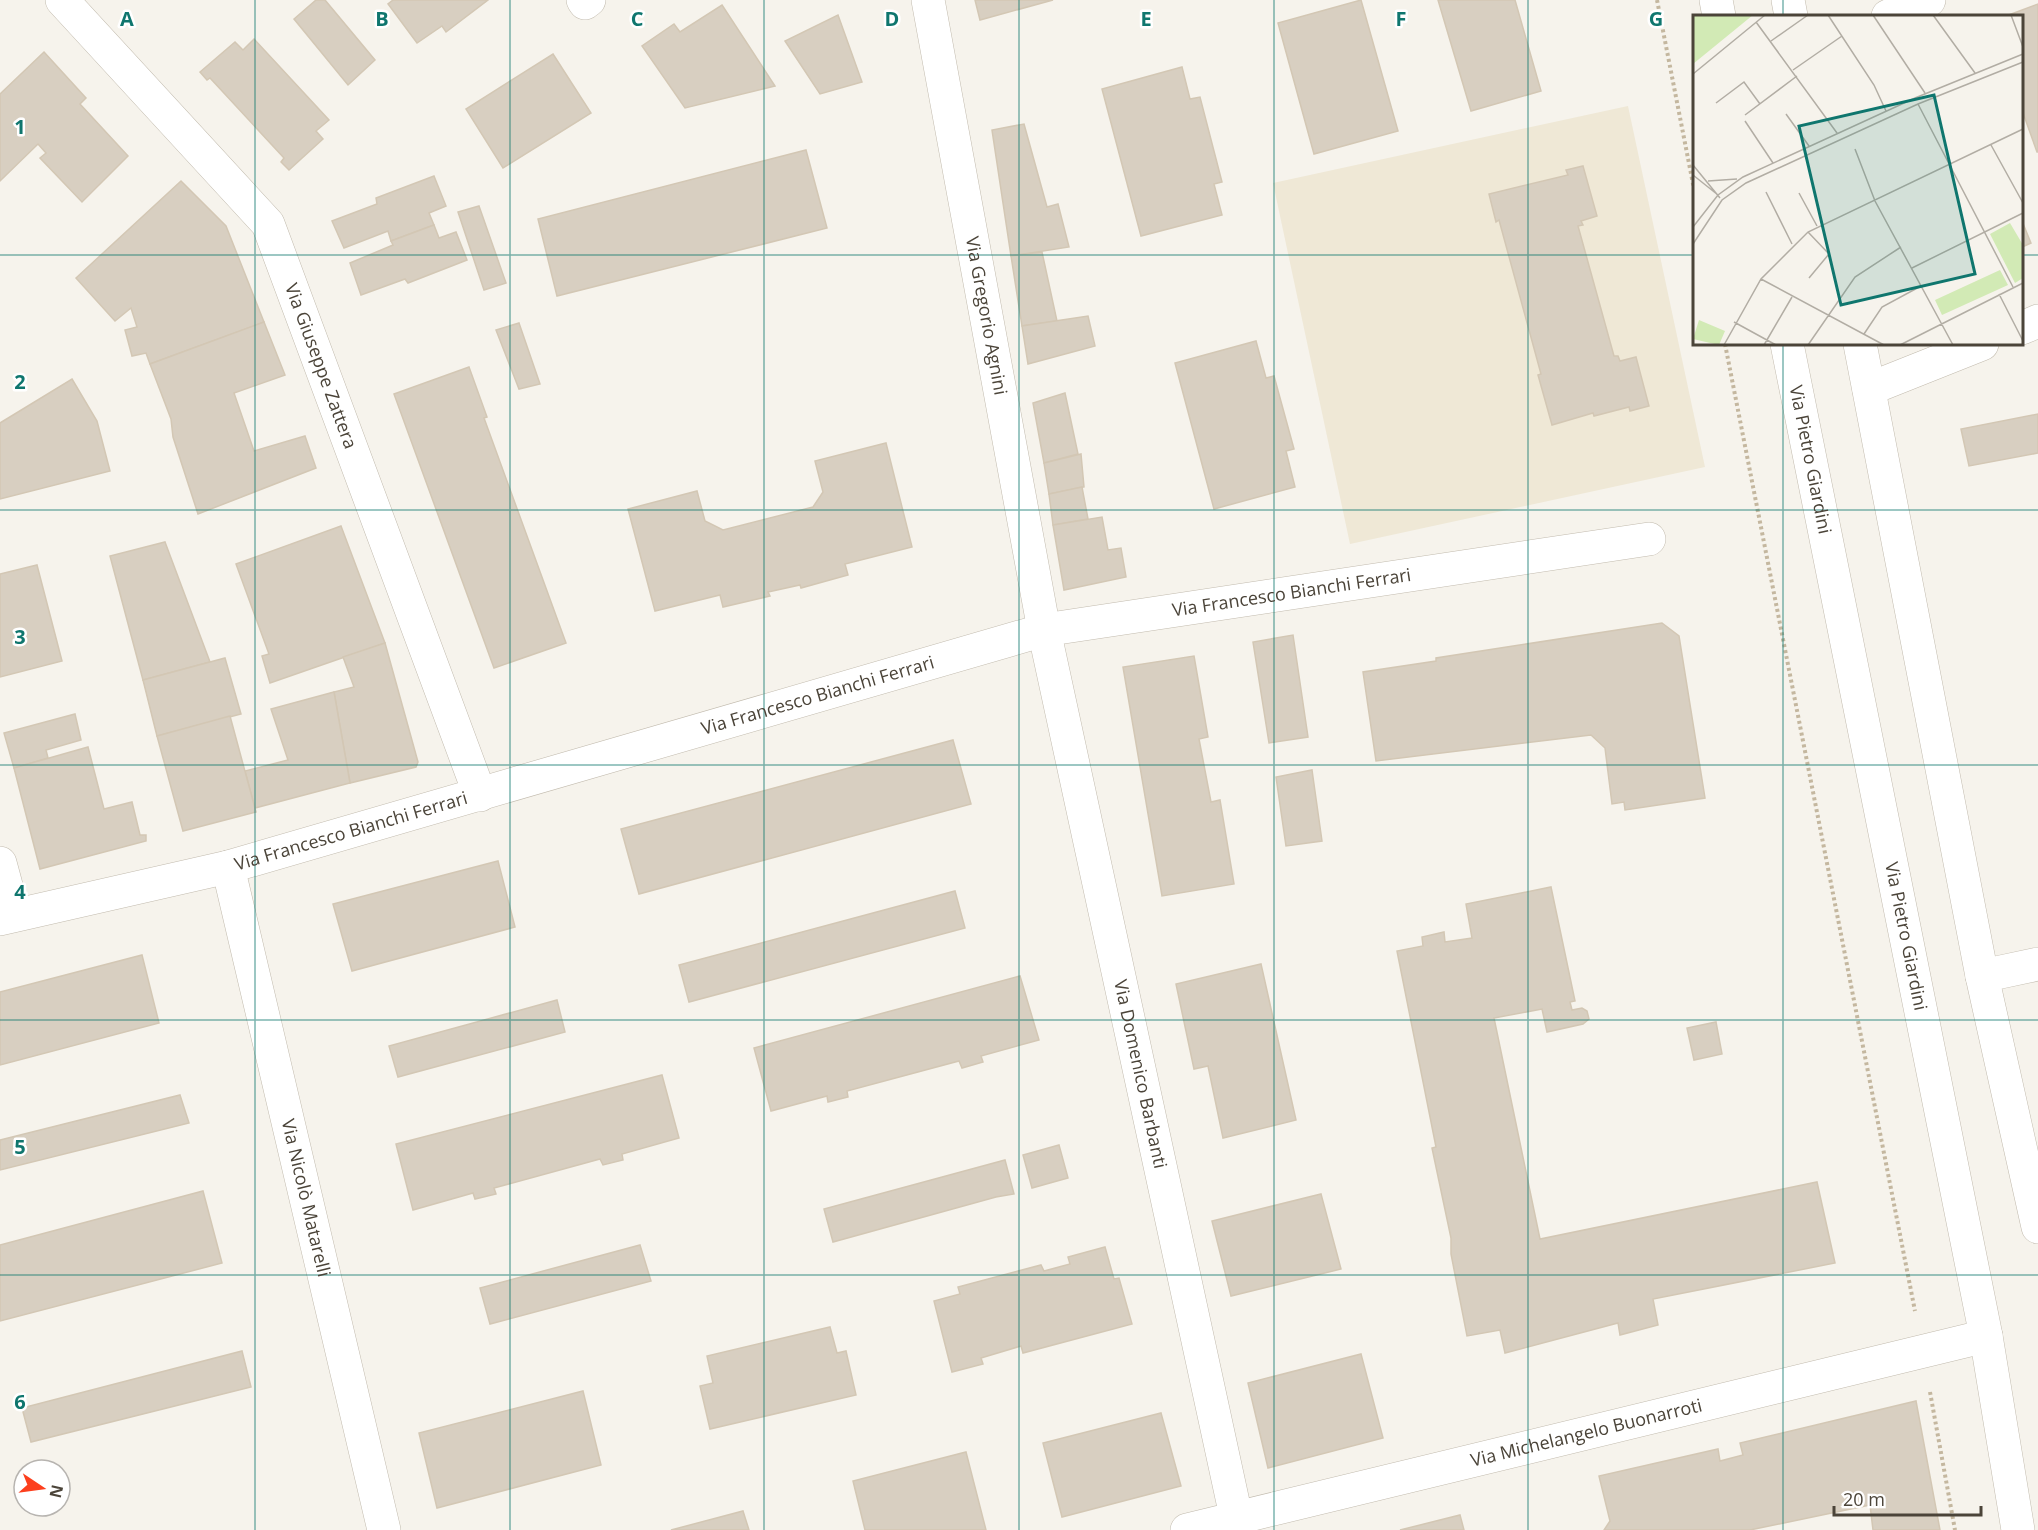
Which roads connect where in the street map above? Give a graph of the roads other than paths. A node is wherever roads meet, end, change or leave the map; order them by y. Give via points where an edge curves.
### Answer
1 (62, 0) edge
2 (583, 0) edge
3 (590, 0) edge
4 (928, 0) edge
5 (1716, 0) edge
6 (1788, 0) edge
7 (1929, 0) edge
8 (1719, 15) edge
9 (1791, 15) edge
10 (1891, 15) edge
11 (2038, 321) edge
12 (2023, 328) edge
13 (1787, 345) edge
14 (1860, 345) edge
15 (1979, 345) edge
16 (1869, 389) junction
17 (1648, 539) dead end
18 (1044, 630) junction
19 (480, 795) junction
20 (0, 863) edge
21 (228, 867) junction
22 (7, 917) edge
23 (2038, 964) edge
24 (1982, 976) junction
25 (2038, 1227) edge
26 (1986, 1336) junction
27 (1238, 1523) edge
28 (384, 1530) edge
29 (1187, 1530) edge
30 (2018, 1530) edge

1 - 19 street, Via Giuseppe Zattera via 268,224
2 - 3 street
4 - 18 street, Via Gregorio Agnini
5 - 8 street
6 - 9 street
7 - 10 street
11 - 12 street
13 - 26 street, Via Pietro Giardini
14 - 16 street
15 - 16 street
16 - 24 street
17 - 18 street, Via Francesco Bianchi Ferrari
18 - 19 street, Via Francesco Bianchi Ferrari
18 - 27 street, Via Domenico Barbanti
19 - 21 street, Via Francesco Bianchi Ferrari
20 - 22 street
21 - 22 street, Via Francesco Bianchi Ferrari
21 - 28 street, Via Nicolò Matarelli
23 - 24 street
24 - 25 street
26 - 27 street, Via Michelangelo Buonarroti
26 - 30 street, Via Pietro Giardini
27 - 29 street, Via Michelangelo Buonarroti

